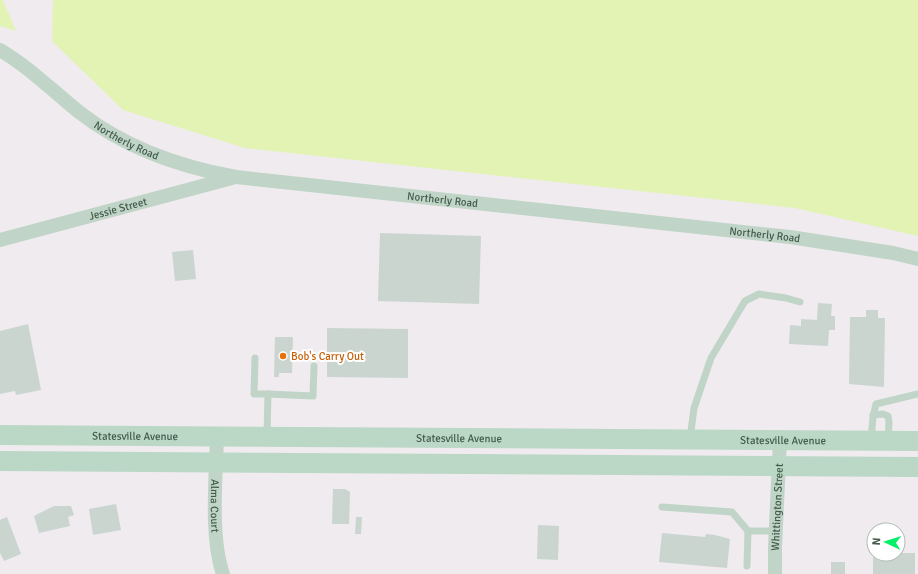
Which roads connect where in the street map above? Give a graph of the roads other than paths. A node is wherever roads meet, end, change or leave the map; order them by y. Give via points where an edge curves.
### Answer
1 (0, 50) edge
2 (236, 177) junction
3 (0, 240) edge
4 (918, 259) edge
5 (800, 302) dead end
6 (255, 358) dead end
7 (314, 366) dead end
8 (268, 394) junction
9 (918, 394) edge
10 (873, 415) junction
11 (0, 435) edge
12 (217, 436) junction
13 (267, 436) junction
14 (690, 439) junction
15 (780, 440) junction
16 (879, 441) junction
17 (918, 441) edge
18 (0, 461) edge
19 (216, 462) junction
20 (778, 466) junction
21 (918, 467) edge
22 (662, 507) dead end
23 (748, 531) junction
24 (775, 531) junction
25 (747, 566) dead end
26 (223, 574) edge
27 (775, 574) edge

1 - 2 street, Northerly Road via 21,62 80,113 122,140 182,165
2 - 3 street, Jessie Street
2 - 4 street, Northerly Road via 790,237
5 - 14 lane via 759,294 745,301 711,358 694,408
6 - 8 lane via 254,394
7 - 8 lane via 313,396
8 - 13 lane
9 - 10 lane via 876,404
10 - 16 lane
10 - 16 lane via 888,416 889,422
11 - 12 main road, Statesville Avenue
12 - 13 main road, Statesville Avenue
12 - 19 street, Alma Court
13 - 14 main road, Statesville Avenue
14 - 15 main road, Statesville Avenue
15 - 16 main road, Statesville Avenue
15 - 20 street, Whittington Street
16 - 17 main road, Statesville Avenue
18 - 19 main road
19 - 20 main road
19 - 26 street, Alma Court via 216,540 218,560
20 - 21 main road
20 - 24 street, Whittington Street
22 - 23 lane via 732,512
23 - 24 lane
23 - 25 lane
24 - 27 street, Whittington Street

